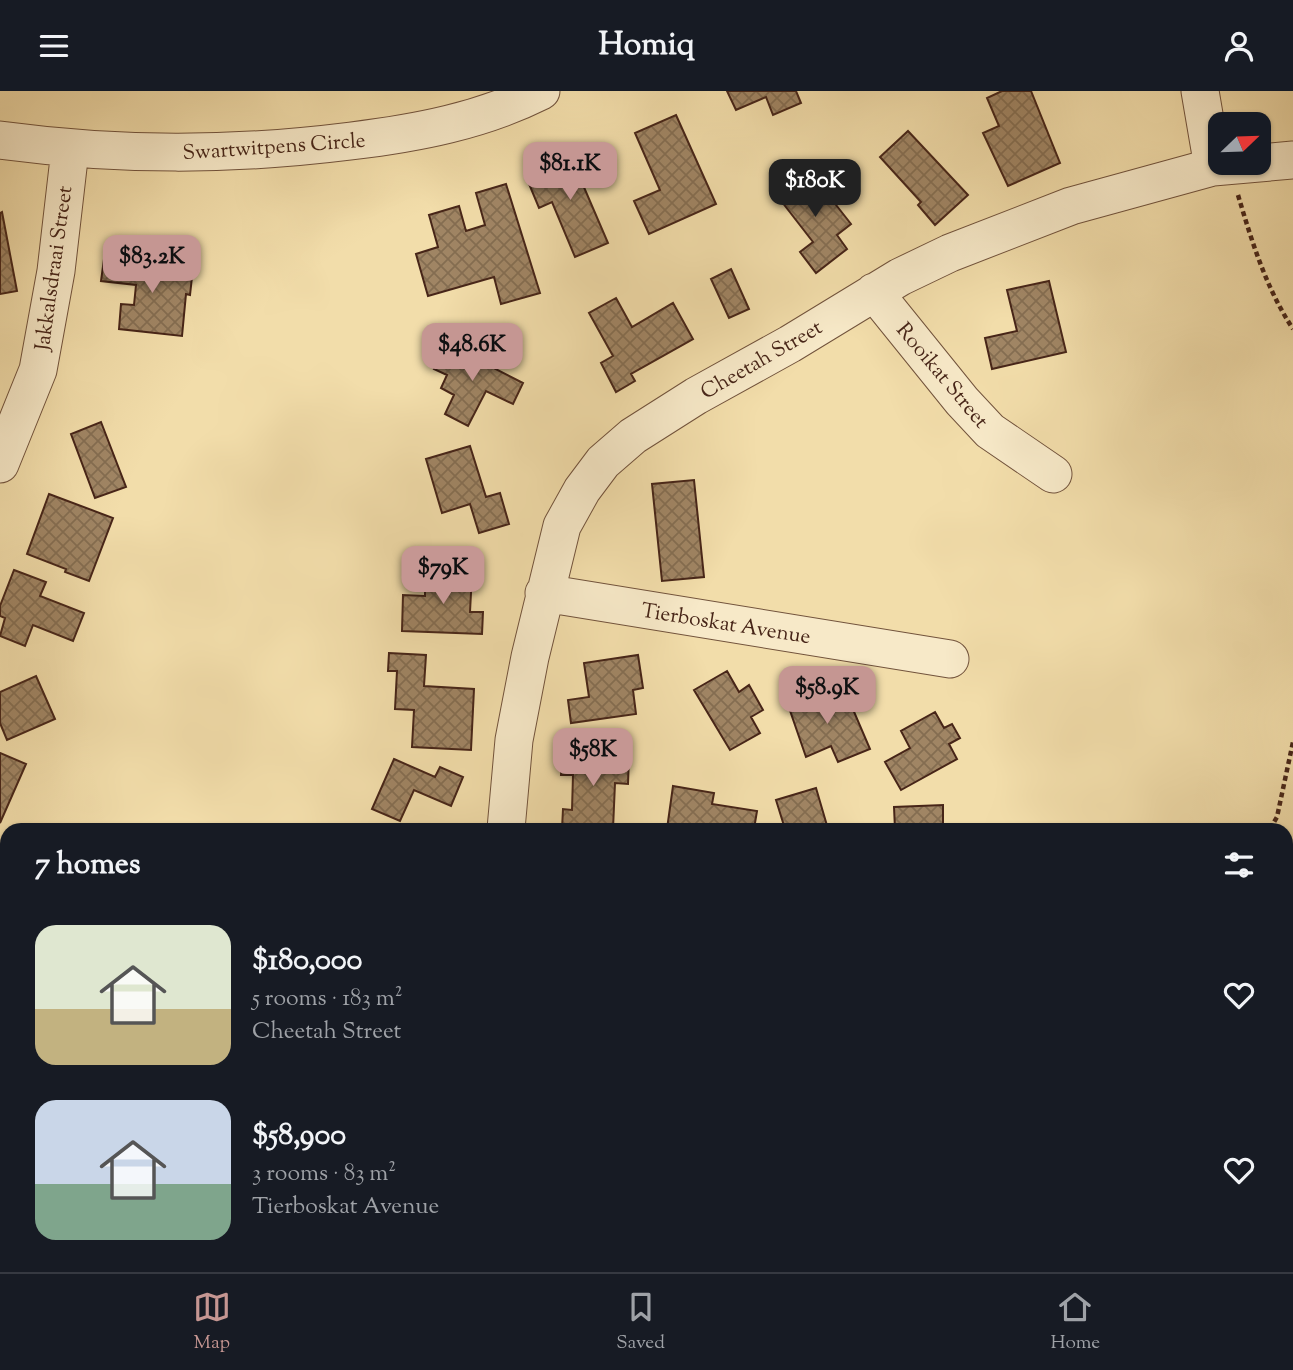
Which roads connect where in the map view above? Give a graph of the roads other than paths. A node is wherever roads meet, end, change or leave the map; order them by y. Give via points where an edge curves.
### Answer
1 (541, 91) edge
2 (1200, 91) edge
3 (1208, 120) edge
4 (0, 140) edge
5 (70, 150) junction
6 (1293, 160) edge
7 (1271, 162) edge
8 (1208, 169) edge
9 (874, 292) junction
10 (0, 464) edge
11 (1053, 474) dead end
12 (544, 593) junction
13 (950, 659) dead end
14 (507, 823) edge

1 - 5 street, Swartwitpens Circle via 469,120 390,137 209,153
2 - 3 street
4 - 5 street, Swartwitpens Circle
5 - 10 street, Jakkalsdraai Street via 45,335 37,370
6 - 7 street, Cheetah Street
8 - 9 street, Cheetah Street via 1071,206 950,253
9 - 11 street, Rooikat Street via 990,431
9 - 12 street, Cheetah Street via 663,416 603,462 562,526
12 - 13 street, Tierboskat Avenue
12 - 14 street, Cheetah Street via 514,740

